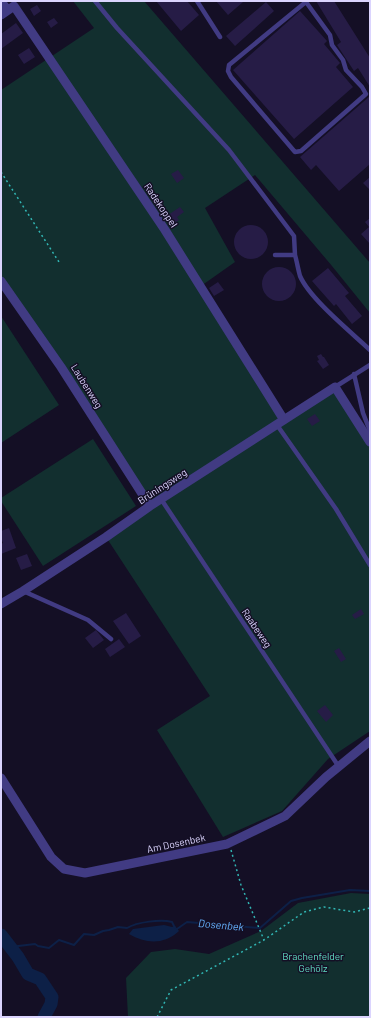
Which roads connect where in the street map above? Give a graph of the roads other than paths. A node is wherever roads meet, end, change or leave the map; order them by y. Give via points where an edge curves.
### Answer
1 (95, 1) edge
2 (197, 1) edge
3 (306, 1) edge
4 (1, 2) edge
5 (8, 10) edge
6 (220, 37) dead end
7 (275, 255) dead end
8 (295, 255) junction
9 (1, 281) edge
10 (370, 350) edge
11 (370, 365) edge
12 (354, 374) junction
13 (335, 388) junction
14 (280, 422) junction
15 (370, 431) edge
16 (370, 442) edge
17 (161, 499) junction
18 (150, 506) junction
19 (370, 565) edge
20 (23, 591) junction
21 (1, 604) edge
22 (111, 639) dead end
23 (370, 741) edge
24 (339, 767) junction
25 (1, 778) edge

1 - 8 lane via 229,150 294,236
2 - 6 lane
3 - 3 lane via 228,65 230,76 295,152 301,151 366,94 346,70 343,60 332,45 330,35
4 - 5 street, Radekoppel
5 - 14 street, Radekoppel via 165,230
7 - 8 lane
8 - 10 lane via 300,275 306,285 325,308
9 - 18 street, Laubenweg via 61,367
11 - 12 lane
12 - 13 lane
12 - 15 lane
13 - 14 street, Brüningsweg
13 - 16 street
14 - 17 street, Brüningsweg
14 - 19 lane
17 - 18 street, Brüningsweg
17 - 24 lane, Raabeweg
18 - 20 street, Brüningsweg
20 - 21 street, Brüningsweg
20 - 22 lane via 88,620
23 - 24 street, Am Dosenbek
24 - 25 street, Am Dosenbek via 285,816 227,844 85,873 64,869 51,857

